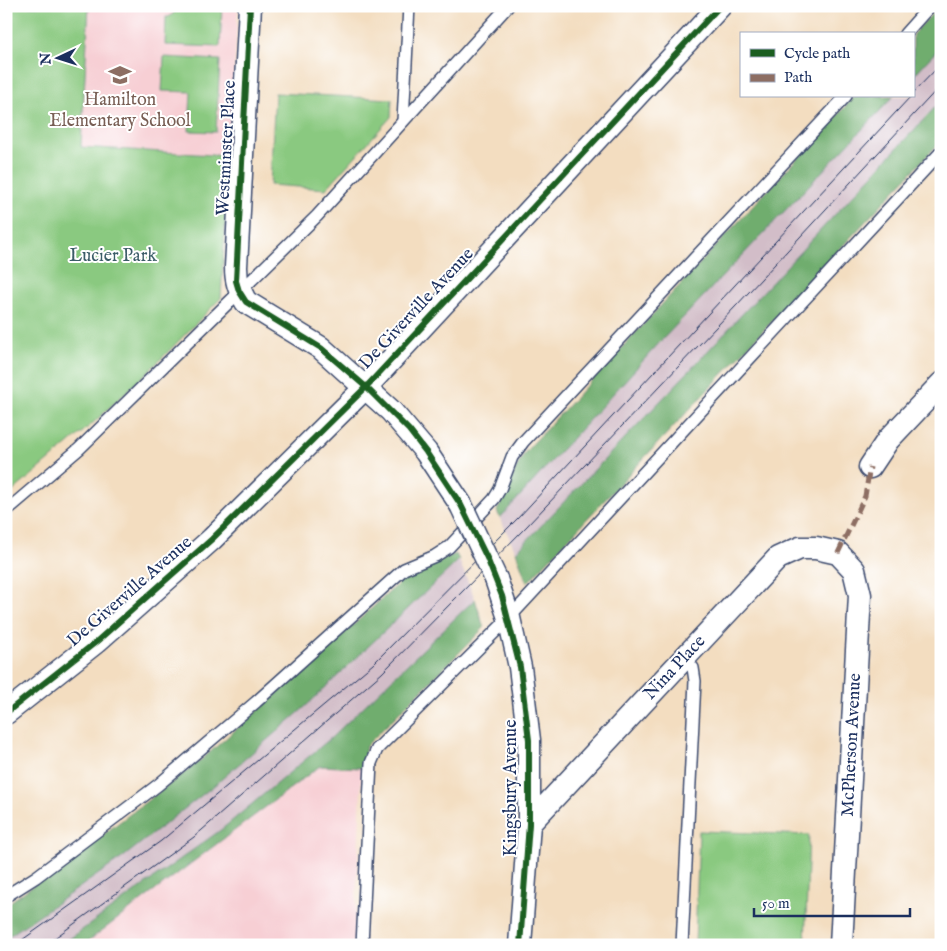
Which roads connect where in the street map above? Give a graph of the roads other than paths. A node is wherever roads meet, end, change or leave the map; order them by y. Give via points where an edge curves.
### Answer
1 (250, 6) edge
2 (409, 6) edge
3 (508, 6) edge
4 (720, 6) edge
5 (930, 6) edge
6 (906, 32) edge
7 (844, 98) edge
8 (403, 121) junction
9 (941, 152) edge
10 (240, 291) junction
11 (941, 384) edge
12 (366, 388) junction
13 (870, 467) dead end
14 (6, 511) edge
15 (838, 553) joint
16 (509, 618) junction
17 (684, 658) junction
18 (6, 713) edge
19 (529, 824) junction
20 (6, 896) edge
21 (362, 945) edge
22 (520, 945) edge
23 (682, 945) edge
24 (841, 945) edge

1 - 10 street, Westminster Place via 236,267
2 - 8 lane
3 - 8 lane
4 - 12 street, De Giverville Avenue
5 - 6 lane
7 - 20 lane via 522,442 494,498 449,547 404,569 158,785
8 - 10 lane via 316,216
9 - 16 lane
10 - 12 street, Kingsbury Avenue via 246,302 321,348
10 - 14 lane via 79,449
11 - 13 street via 888,440
12 - 16 street, Kingsbury Avenue, bridge via 420,444 461,505 496,579
12 - 18 street, De Giverville Avenue via 212,539 96,642
15 - 17 street, Nina Place via 800,548 778,558
15 - 24 street, McPherson Avenue via 854,570 860,595
16 - 19 street, Kingsbury Avenue via 520,667 529,740
16 - 21 lane via 377,749 371,763
17 - 19 street, Nina Place
17 - 23 lane via 693,668 696,681
19 - 22 street, Kingsbury Avenue

